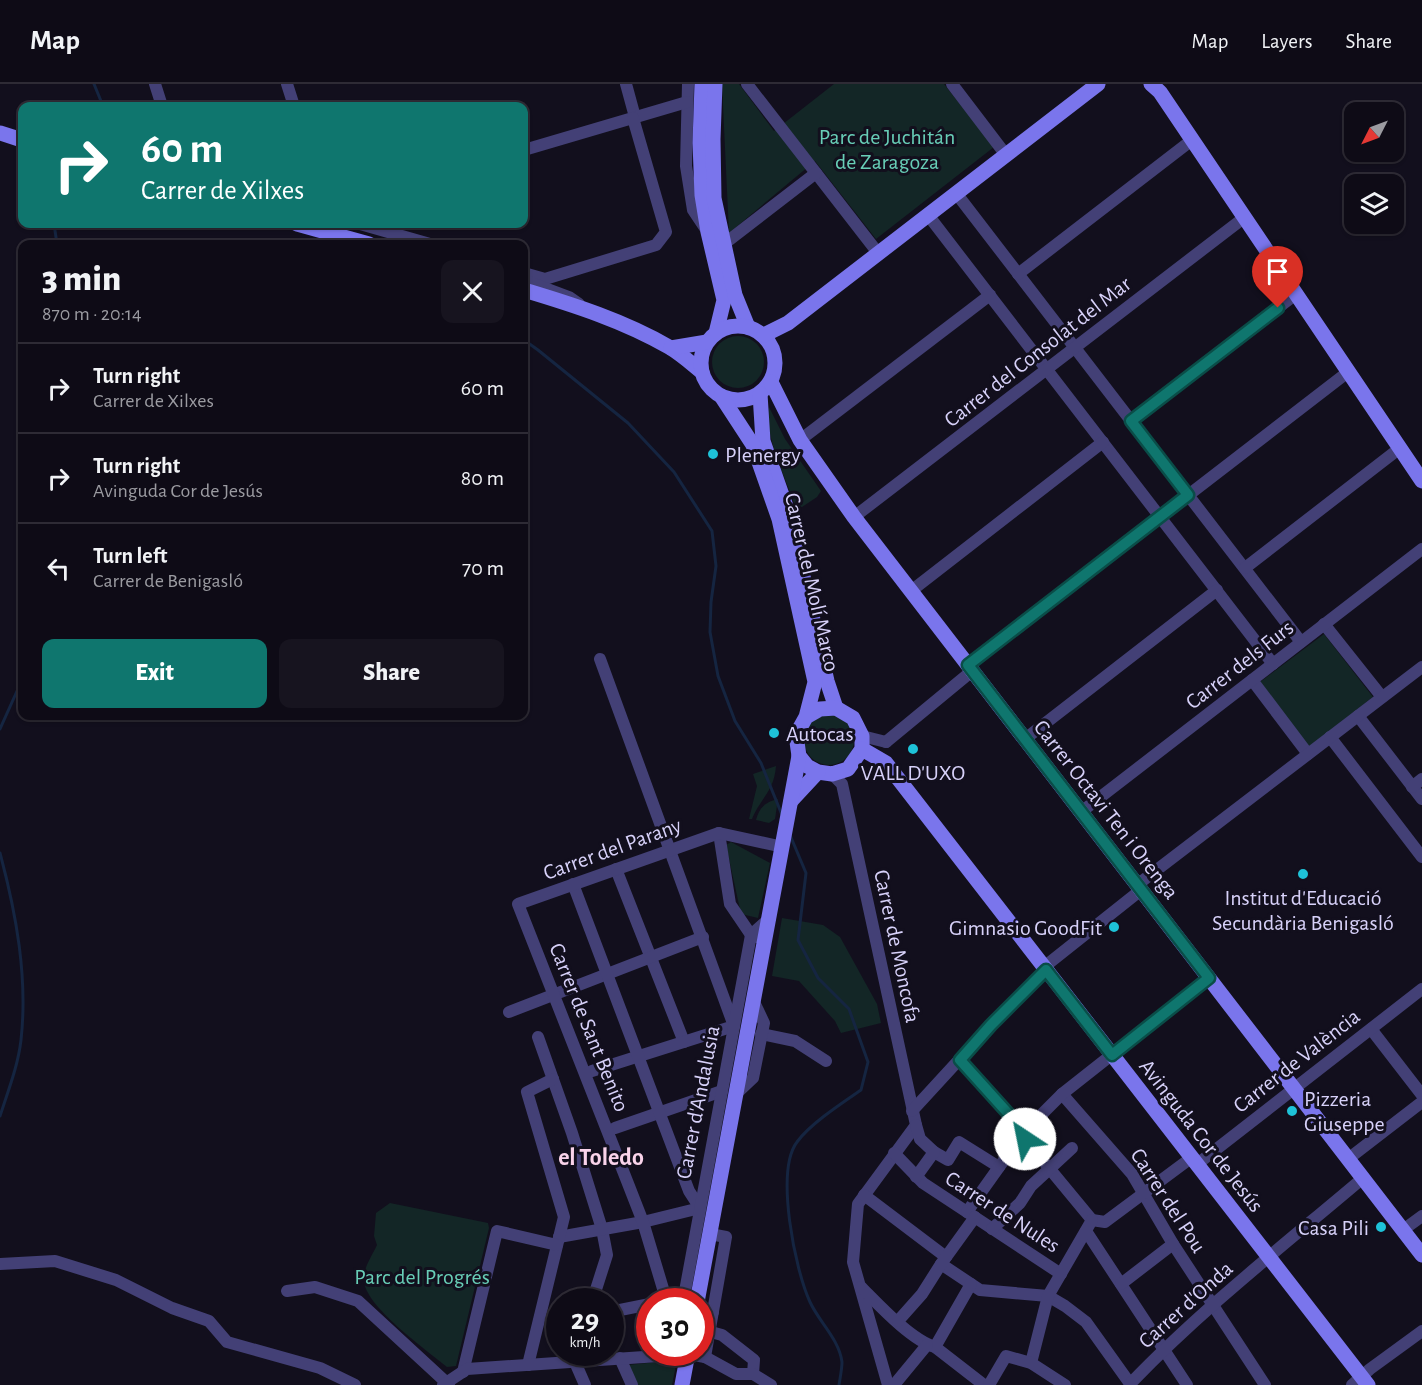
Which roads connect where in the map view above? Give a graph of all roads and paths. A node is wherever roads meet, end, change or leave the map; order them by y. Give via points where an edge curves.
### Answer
1 (155, 84) edge
2 (626, 84) edge
3 (688, 84) edge
4 (702, 84) edge
5 (715, 84) edge
6 (747, 84) edge
7 (952, 84) edge
8 (1098, 84) edge
9 (1151, 84) edge
10 (1167, 84) edge
11 (292, 85) edge
12 (161, 102) edge
13 (294, 102) edge
14 (687, 102) junction
15 (634, 118) junction
16 (0, 133) edge
17 (18, 139) edge
18 (1192, 140) junction
19 (528, 149) edge
20 (1006, 155) junction
21 (816, 173) junction
22 (956, 193) junction
23 (928, 215) junction
24 (1245, 218) junction
25 (311, 228) edge
26 (375, 228) edge
27 (708, 232) junction
28 (355, 240) edge
29 (416, 240) edge
30 (724, 244) junction
31 (878, 254) junction
32 (528, 274) edge
33 (1018, 274) junction
34 (528, 282) edge
35 (528, 291) edge
36 (1296, 294) junction
37 (990, 295) junction
38 (585, 308) junction
39 (748, 327) junction
40 (712, 337) junction
41 (768, 341) junction
42 (671, 348) junction
43 (1075, 348) junction
44 (1047, 369) junction
45 (702, 372) junction
46 (1348, 372) junction
47 (771, 382) junction
48 (760, 394) junction
49 (721, 396) junction
50 (1131, 421) junction
51 (800, 440) junction
52 (1103, 442) junction
53 (1400, 448) junction
54 (1422, 463) edge
55 (1422, 481) edge
56 (1188, 495) junction
57 (854, 517) junction
58 (1160, 517) junction
59 (1422, 549) edge
60 (1245, 568) junction
61 (1216, 590) junction
62 (911, 591) junction
63 (1324, 624) junction
64 (1301, 642) junction
65 (600, 659) dead end
66 (1273, 664) junction
67 (1422, 667) edge
68 (970, 668) junction
69 (1252, 680) junction
70 (1382, 697) junction
71 (836, 708) junction
72 (1358, 716) junction
73 (806, 717) junction
74 (1330, 737) junction
75 (1024, 739) junction
76 (886, 742) junction
77 (862, 743) junction
78 (1308, 754) junction
79 (799, 756) junction
80 (886, 763) junction
81 (831, 777) junction
82 (1417, 783) edge
83 (1422, 799) edge
84 (792, 801) junction
85 (1081, 812) junction
86 (719, 832) junction
87 (783, 847) junction
88 (670, 850) junction
89 (1422, 857) edge
90 (616, 869) junction
91 (573, 884) junction
92 (1139, 888) junction
93 (518, 903) joint
94 (703, 937) junction
95 (758, 938) junction
96 (650, 957) junction
97 (1045, 968) junction
98 (607, 974) junction
99 (1209, 978) junction
100 (1422, 989) edge
101 (555, 994) junction
102 (754, 1002) junction
103 (509, 1012) dead end
104 (734, 1026) junction
105 (1371, 1029) junction
106 (762, 1034) junction
107 (538, 1037) dead end
108 (684, 1042) junction
109 (1112, 1055) junction
110 (638, 1057) junction
111 (960, 1060) junction
112 (826, 1061) dead end
113 (592, 1071) dead end
114 (553, 1079) junction
115 (1294, 1089) junction
116 (729, 1093) junction
117 (1062, 1094) junction
118 (1422, 1095) edge
119 (1422, 1102) edge
120 (659, 1113) junction
121 (914, 1118) junction
122 (615, 1128) dead end
123 (1024, 1131) junction
124 (1072, 1148) dead end
125 (939, 1154) junction
126 (893, 1155) junction
127 (1348, 1159) junction
128 (1193, 1161) junction
129 (999, 1167) junction
130 (1048, 1170) junction
131 (1363, 1178) junction
132 (919, 1180) junction
133 (864, 1195) junction
134 (1142, 1195) junction
135 (700, 1208) junction
136 (971, 1215) junction
137 (1422, 1216) edge
138 (643, 1222) junction
139 (1089, 1225) junction
140 (992, 1228) junction
141 (602, 1229) junction
142 (1403, 1230) junction
143 (710, 1234) junction
144 (558, 1240) junction
145 (1173, 1244) junction
146 (1422, 1255) edge
147 (1269, 1257) junction
148 (943, 1261) junction
149 (0, 1264) edge
150 (1061, 1274) junction
151 (971, 1284) junction
152 (1121, 1284) junction
153 (701, 1285) junction
154 (860, 1286) junction
155 (596, 1288) edge
156 (661, 1288) edge
157 (686, 1288) edge
158 (700, 1288) edge
159 (717, 1288) junction
160 (287, 1291) dead end
161 (714, 1295) edge
162 (1048, 1296) junction
163 (1212, 1306) junction
164 (898, 1322) junction
165 (1422, 1331) edge
166 (714, 1333) edge
167 (931, 1346) junction
168 (1163, 1349) junction
169 (546, 1362) edge
170 (714, 1362) edge
171 (1031, 1363) junction
172 (528, 1365) junction
173 (579, 1366) edge
174 (624, 1366) edge
175 (686, 1366) edge
176 (463, 1372) junction
177 (753, 1374) junction
178 (1361, 1382) edge
179 (447, 1384) edge
180 (984, 1384) edge
181 (1130, 1384) edge
182 (355, 1385) edge
183 (585, 1385) edge
184 (632, 1385) edge
185 (682, 1385) edge
186 (771, 1385) edge
187 (888, 1385) edge
188 (894, 1385) edge
189 (1065, 1385) edge
190 (1187, 1385) edge
191 (1265, 1385) edge

1 - 12 street
2 - 15 street
3 - 14 street
4 - 27 street via 702,195
5 - 30 street via 714,198
6 - 21 street
7 - 20 street
8 - 20 street
9 - 18 street
10 - 54 street
11 - 13 street
14 - 15 street
14 - 27 street via 686,166 693,210
15 - 19 street
15 - 32 street via 666,232 656,245 544,279
16 - 17 street
18 - 24 street
18 - 33 street
20 - 22 street
21 - 30 street
21 - 31 street
22 - 23 street
22 - 33 street
23 - 31 street
23 - 37 street
24 - 36 street
24 - 43 street, Carrer del Consolat del Mar
25 - 28 street
26 - 29 street
27 - 40 street via 724,300
30 - 39 street via 735,295
31 - 41 street
33 - 43 street
34 - 38 street via 569,297
35 - 38 street
36 - 46 street
36 - 50 street
37 - 44 street
37 - 51 street
38 - 42 street
39 - 40 street via 732,326
39 - 41 street
40 - 42 street
40 - 45 street via 701,357
41 - 47 street via 776,365
42 - 45 street
43 - 44 street, Carrer del Consolat del Mar
43 - 50 street
44 - 52 street
44 - 57 street, Carrer del Consolat del Mar
45 - 49 street via 709,387
46 - 53 street
46 - 56 street
47 - 48 street
47 - 51 street, Carrer Octavi Ten i Orenga
48 - 49 street via 741,400
48 - 71 street, Carrer del Molí Marco via 763,441 789,514
49 - 73 street, Carrer del Molí Marco via 753,446 779,519 816,682
50 - 56 street
51 - 57 street, Carrer Octavi Ten i Orenga
52 - 58 street
52 - 62 street
53 - 55 street
53 - 60 street
56 - 58 street
56 - 60 street
57 - 62 street, Carrer Octavi Ten i Orenga
58 - 61 street
58 - 68 street
59 - 63 street, Carrer dels Furs
60 - 64 street
61 - 66 street
61 - 75 street
62 - 68 street, Carrer Octavi Ten i Orenga
63 - 64 street, Carrer dels Furs
63 - 70 street
64 - 66 street, Carrer dels Furs
65 - 88 street
66 - 69 street, Carrer dels Furs
67 - 70 street
68 - 75 street, Carrer Octavi Ten i Orenga
68 - 76 street
69 - 78 street
69 - 85 street, Carrer dels Furs
70 - 72 street
71 - 73 street via 820,709
71 - 77 street via 854,718
72 - 74 street
72 - 82 street
73 - 79 street via 796,735
74 - 78 street
74 - 89 street
75 - 85 street, Carrer Octavi Ten i Orenga
76 - 77 street
76 - 80 street
77 - 80 street, Avinguda Cor de Jesús
77 - 81 street via 848,769
78 - 92 street
79 - 81 street via 807,766
79 - 84 street, Carrer d'Andalusia
80 - 97 street, Avinguda Cor de Jesús
81 - 84 street
81 - 121 street, Carrer de Moncofa
82 - 83 street
84 - 87 street, Carrer d'Andalusia
85 - 92 street, Carrer Octavi Ten i Orenga
86 - 87 street
86 - 88 street, Carrer del Parany
86 - 95 street via 730,904
87 - 95 street, Carrer d'Andalusia via 770,918
88 - 90 street, Carrer del Parany
88 - 94 street
90 - 91 street, Carrer del Parany
90 - 96 street
91 - 93 street, Carrer del Parany
91 - 98 street
92 - 97 street
92 - 99 street, Carrer Octavi Ten i Orenga
93 - 101 street, Carrer de Sant Benito
94 - 96 street
94 - 104 street
95 - 102 street, Carrer d'Andalusia
95 - 104 street, Carrer d'Andalusia
96 - 98 street
96 - 108 street
97 - 109 street, Avinguda Cor de Jesús
97 - 111 street
98 - 101 street
98 - 110 street
99 - 109 street
99 - 115 street, Carrer Octavi Ten i Orenga
100 - 105 street, Carrer de València
101 - 103 street
101 - 138 street, Carrer de Sant Benito
102 - 106 street, Carrer d'Andalusia via 764,1023
102 - 116 street, Carrer d'Andalusia
104 - 108 street
104 - 116 street, Carrer d'Andalusia
105 - 115 street, Carrer de València
105 - 118 street
106 - 112 street via 795,1041
106 - 116 street, Carrer d'Andalusia via 753,1078
107 - 114 street
108 - 110 street
109 - 117 street
109 - 128 street, Avinguda Cor de Jesús
110 - 113 street
110 - 120 street
111 - 121 street
111 - 123 street
114 - 141 street
114 - 144 street via 526,1092 564,1217
115 - 127 street, Carrer Octavi Ten i Orenga
115 - 128 street, Carrer de València
116 - 120 street
116 - 135 street, Carrer d'Andalusia
116 - 143 street, Carrer d'Andalusia
117 - 123 street
117 - 134 street, Carrer del Pou via 1132,1174
119 - 127 street
120 - 122 street
120 - 135 street via 689,1191
121 - 125 street, Carrer de Moncofa via 920,1139
121 - 126 street
123 - 129 street
123 - 130 street via 1025,1139
124 - 130 street
125 - 129 street via 948,1160 959,1142
125 - 132 street
126 - 132 street, Carrer de Nules
126 - 133 street
127 - 131 street, Carrer Octavi Ten i Orenga
128 - 134 street, Carrer de València
128 - 147 street, Avinguda Cor de Jesús
129 - 136 street
130 - 139 street
130 - 140 street
131 - 142 street, Carrer Octavi Ten i Orenga
131 - 147 street, Carrer d'Onda
132 - 136 street, Carrer de Nules
133 - 148 street
133 - 154 street via 858,1204 853,1262
134 - 139 street, Carrer de València via 1105,1222
134 - 145 street, Carrer del Pou
135 - 138 street
135 - 157 street, Carrer d'Andalusia
136 - 140 street, Carrer de Nules
136 - 148 street
137 - 142 street
138 - 141 street
138 - 156 street, Carrer de Sant Benito
139 - 150 street
139 - 152 street
140 - 150 street, Carrer de Nules
141 - 144 street
141 - 155 street via 607,1255
142 - 146 street, Carrer Octavi Ten i Orenga
143 - 153 street, Carrer d'Andalusia
143 - 159 street via 726,1237
144 - 172 street
144 - 176 street via 496,1231
145 - 152 street
145 - 163 street, Carrer del Pou
147 - 163 street, Carrer d'Onda
147 - 178 street, Avinguda Cor de Jesús
148 - 151 street
148 - 164 street
149 - 182 street via 55,1261 116,1280 172,1308 209,1321 227,1342 320,1368
150 - 162 street
151 - 162 street via 980,1290
151 - 167 street
152 - 168 street
153 - 158 street, Carrer d'Andalusia
153 - 159 street
154 - 164 street
154 - 187 street
159 - 161 street
160 - 179 street via 315,1287 358,1301
162 - 171 street
162 - 181 street via 1086,1322
163 - 168 street, Carrer d'Onda
163 - 191 street, Carrer del Pou
164 - 167 street
165 - 178 street
166 - 177 street via 753,1360
167 - 180 street
167 - 188 street
168 - 181 street, Carrer d'Onda
168 - 190 street
169 - 172 street
170 - 177 street via 736,1374
171 - 180 street via 1006,1356
171 - 189 street
172 - 176 street
173 - 183 street
174 - 184 street
175 - 185 street
176 - 179 street
177 - 186 street

